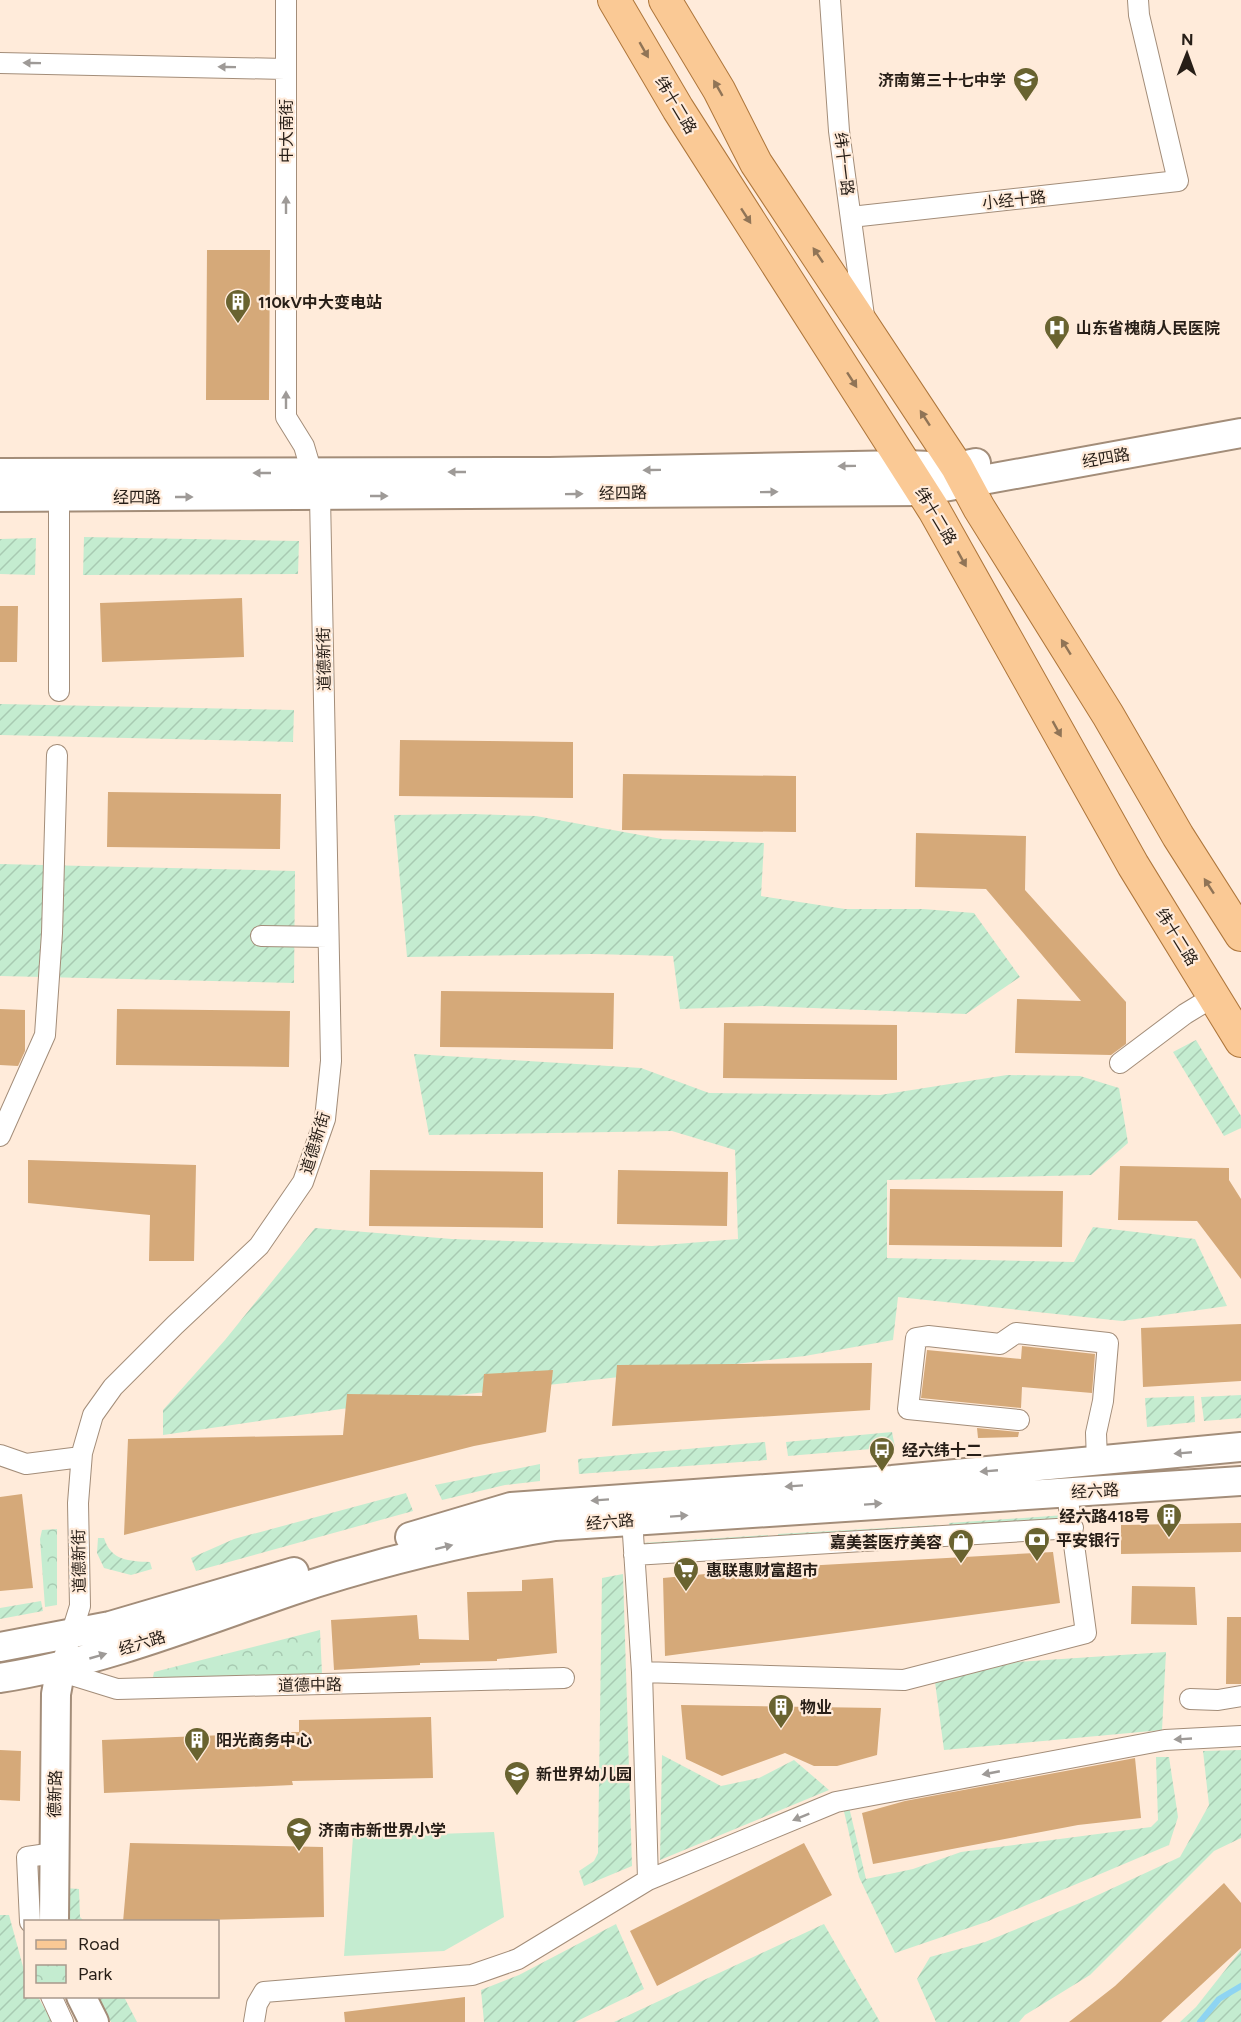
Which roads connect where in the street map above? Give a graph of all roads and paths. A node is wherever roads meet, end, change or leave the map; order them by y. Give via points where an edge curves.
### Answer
1 (286, 0) edge
2 (614, 0) edge
3 (665, 0) edge
4 (830, 0) edge
5 (1138, 0) edge
6 (0, 63) edge
7 (285, 69) junction
8 (851, 217) junction
9 (866, 328) junction
10 (1241, 415) edge
11 (1241, 433) edge
12 (0, 473) edge
13 (961, 475) junction
14 (914, 478) junction
15 (316, 484) junction
16 (0, 497) edge
17 (59, 497) junction
18 (59, 691) dead end
19 (57, 755) dead end
20 (1241, 935) edge
21 (261, 936) dead end
22 (328, 937) junction
23 (1213, 997) junction
24 (1241, 1041) edge
25 (1120, 1063) dead end
26 (0, 1136) edge
27 (1019, 1420) dead end
28 (1241, 1447) edge
29 (0, 1455) edge
30 (81, 1457) junction
31 (1097, 1461) junction
32 (1241, 1480) edge
33 (1067, 1493) junction
34 (632, 1520) junction
35 (1072, 1528) junction
36 (634, 1555) junction
37 (69, 1634) junction
38 (0, 1647) edge
39 (61, 1667) junction
40 (642, 1672) junction
41 (0, 1678) edge
42 (564, 1678) dead end
43 (1241, 1696) edge
44 (1190, 1699) dead end
45 (1241, 1736) edge
46 (54, 1853) junction
47 (648, 1880) junction
48 (30, 1920) edge
49 (54, 1920) edge
50 (52, 1998) edge
51 (82, 1998) edge
52 (63, 2022) edge
53 (94, 2022) edge
54 (254, 2022) edge

1 - 7 street, 中大南街
2 -> 14 main road, 纬十二路 via 678,109
9 -> 3 main road via 756,163 719,90
4 - 8 street, 纬十一路 via 839,131
5 - 8 street, 小经十路 via 1178,182
7 -> 6 street
15 -> 7 street, 中大南街 via 304,446 286,417
8 - 9 street, 纬十一路
13 -> 9 main road
10 - 13 main road, 经四路
11 - 13 main road, 经四路
15 -> 12 main road, 经四路
13 - 14 main road, 经四路
20 -> 13 main road
14 - 15 main road, 经四路
14 -> 23 main road, 纬十二路 via 1133,865
17 -> 15 main road, 经四路
15 - 22 street, 道德新街
16 - 17 main road, 经四路
17 - 18 street
19 - 26 street via 45,1035
21 - 22 street
22 - 30 street, 道德新街 via 332,1061 325,1119 303,1182 259,1246 113,1387 93,1415
23 - 24 main road, 纬十二路
23 - 25 street
27 - 31 street via 908,1409 916,1338 928,1335 1000,1344 1016,1333 1108,1343 1096,1433
28 -> 31 main road, 经六路
29 - 30 street via 26,1464
30 - 37 street, 道德新街 via 80,1606
31 -> 37 main road, 经六路 via 511,1507 110,1626
32 - 33 main road, 经六路
34 -> 33 main road, 经六路
33 - 35 street
34 - 36 street
39 -> 34 main road, 经六路 via 394,1560 474,1540 555,1526
35 - 36 street
35 - 40 street via 1086,1633 904,1680
36 - 40 street
37 - 38 main road, 经六路
37 - 39 street, 道德新街
39 - 41 main road, 经六路
39 - 42 street, 道德中路 via 75,1676 117,1689
39 - 46 main road, 德新路 via 56,1694
40 - 47 street
43 - 44 street
45 -> 47 street via 1165,1740 837,1802
46 - 48 street via 27,1857
46 - 49 main road, 德新路
47 - 54 street via 518,1959 472,1975 264,1992 256,2004
50 - 52 street
51 - 53 main road

